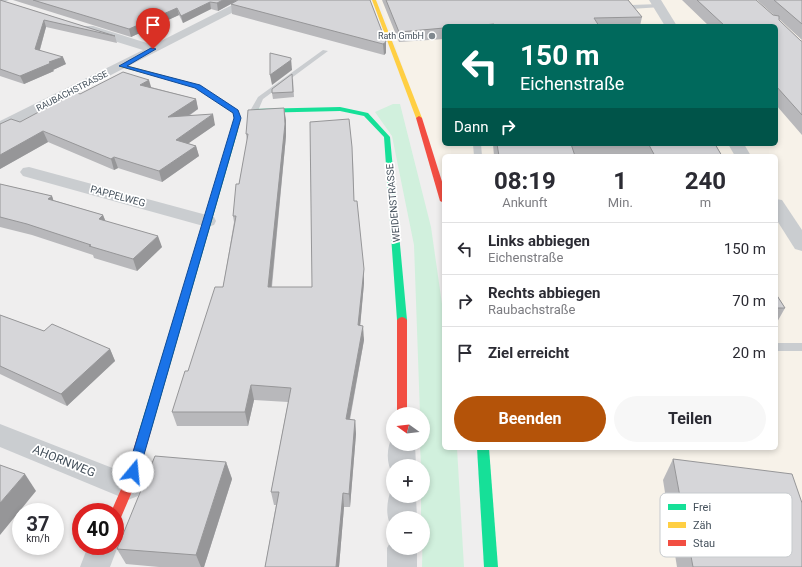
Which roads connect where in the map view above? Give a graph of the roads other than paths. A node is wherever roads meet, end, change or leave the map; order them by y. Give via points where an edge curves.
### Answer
1 (251, 0) edge
2 (374, 0) edge
3 (657, 3) edge
4 (631, 7) edge
5 (670, 24) edge
6 (80, 26) edge
7 (153, 49) junction
8 (324, 51) dead end
9 (122, 66) junction
10 (254, 111) junction
11 (236, 112) junction
12 (0, 127) edge
13 (29, 172) dead end
14 (442, 195) edge
15 (778, 211) edge
16 (207, 221) junction
17 (782, 226) edge
18 (802, 245) edge
19 (778, 347) edge
20 (802, 347) edge
21 (402, 407) edge
22 (0, 435) edge
23 (483, 450) edge
24 (128, 487) junction
25 (121, 503) edge
26 (100, 555) edge
27 (402, 555) edge
28 (95, 567) edge
29 (402, 567) edge
30 (491, 567) edge

1 - 7 street, RAUBACHSTRASSE
2 - 14 street via 414,102
3 - 4 lane
3 - 5 street
6 - 7 street
7 - 9 street, RAUBACHSTRASSE
8 - 10 lane via 260,98
9 - 11 street via 197,86
9 - 12 street, RAUBACHSTRASSE
10 - 11 street, WEIDENSTRASSE
10 - 21 street, WEIDENSTRASSE via 340,108 366,114 387,137 402,324
11 - 16 street via 238,118
13 - 16 street, PAPPELWEG
15 - 17 street
16 - 24 street
17 - 18 street
19 - 20 lane
22 - 24 street, AHORNWEG
23 - 30 street
24 - 25 street
26 - 28 street
27 - 29 street

